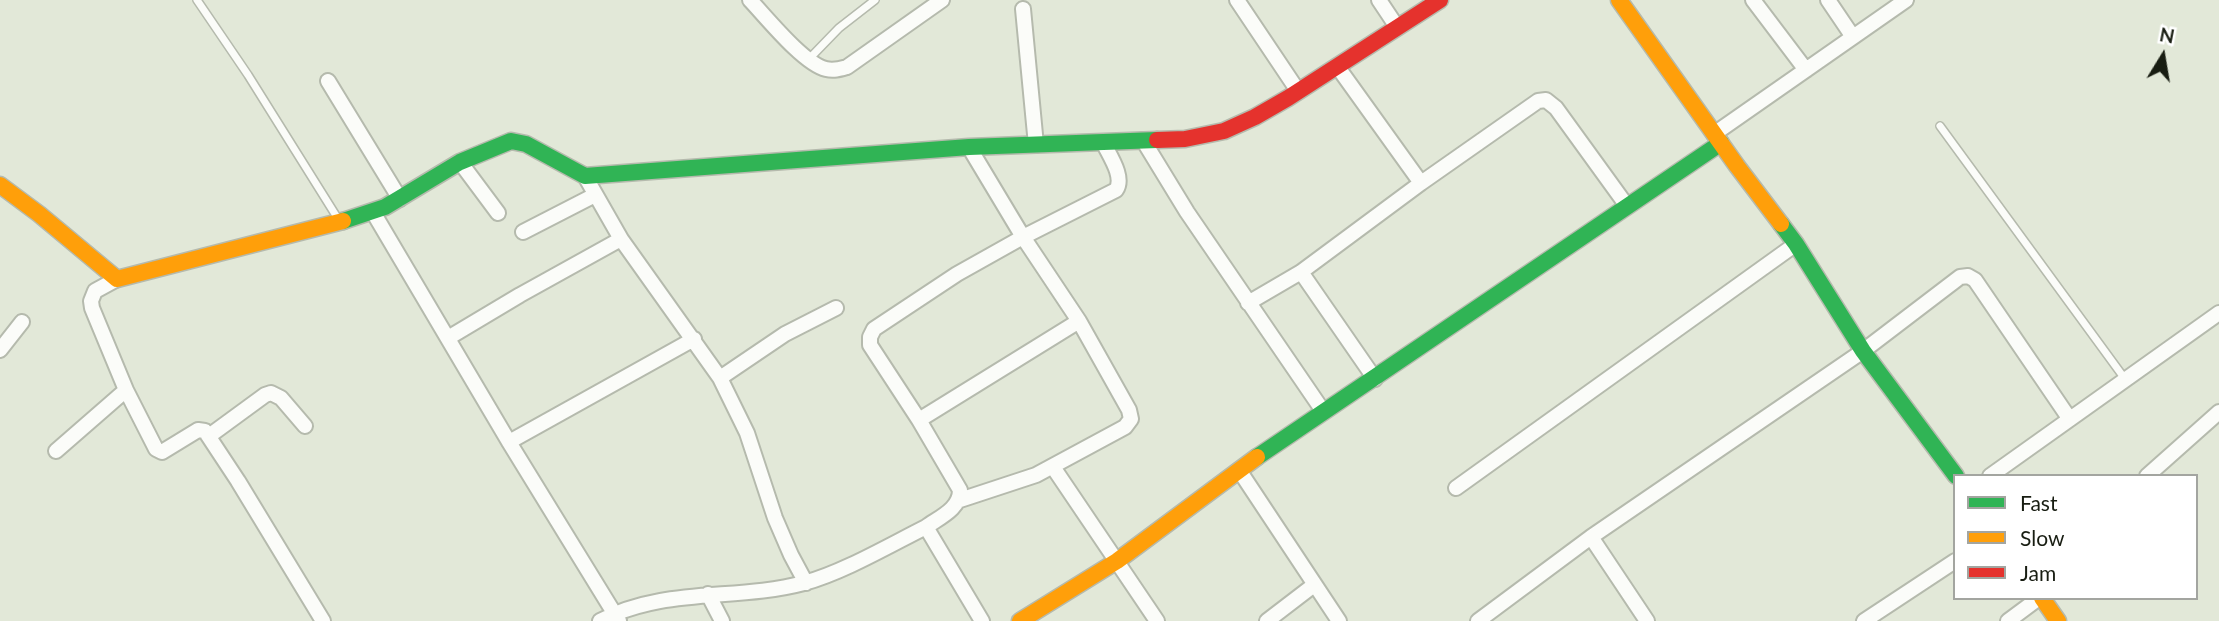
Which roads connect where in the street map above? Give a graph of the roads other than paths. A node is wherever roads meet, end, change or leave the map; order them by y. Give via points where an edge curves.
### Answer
1 (197, 0) edge
2 (750, 0) edge
3 (875, 0) edge
4 (942, 0) edge
5 (1237, 0) edge
6 (1379, 0) edge
7 (1440, 0) edge
8 (1619, 0) edge
9 (1753, 0) edge
10 (1828, 0) edge
11 (1906, 0) edge
12 (1023, 9) dead end
13 (1397, 27) junction
14 (1853, 37) junction
15 (807, 60) junction
16 (1337, 66) junction
17 (1806, 70) junction
18 (328, 81) dead end
19 (1298, 91) junction
20 (1940, 126) dead end
21 (1717, 139) junction
22 (1143, 140) junction
23 (1103, 142) junction
24 (1036, 145) junction
25 (969, 147) junction
26 (460, 162) junction
27 (585, 176) junction
28 (1420, 183) junction
29 (0, 185) edge
30 (595, 195) junction
31 (400, 199) junction
32 (1627, 206) junction
33 (373, 212) junction
34 (498, 213) dead end
35 (341, 222) junction
36 (523, 232) dead end
37 (1023, 237) junction
38 (621, 239) junction
39 (1796, 244) junction
40 (1301, 272) junction
41 (117, 279) junction
42 (1248, 303) junction
43 (835, 308) dead end
44 (2219, 313) edge
45 (1079, 321) junction
46 (22, 322) dead end
47 (448, 338) junction
48 (694, 339) junction
49 (0, 350) edge
50 (1863, 351) junction
51 (720, 377) junction
52 (1375, 379) junction
53 (2124, 379) junction
54 (126, 390) junction
55 (1323, 411) junction
56 (2219, 412) edge
57 (2069, 418) junction
58 (919, 420) junction
59 (305, 426) dead end
60 (209, 436) junction
61 (509, 442) junction
62 (56, 450) dead end
63 (1053, 467) junction
64 (1239, 470) junction
65 (1955, 474) edge
66 (1993, 474) edge
67 (2149, 474) edge
68 (1456, 488) dead end
69 (960, 500) junction
70 (926, 527) junction
71 (1591, 537) junction
72 (1117, 561) junction
73 (1953, 562) edge
74 (806, 583) junction
75 (1314, 585) junction
76 (708, 594) junction
77 (2038, 600) edge
78 (2043, 600) edge
79 (617, 617) edge
80 (323, 621) edge
81 (600, 621) edge
82 (722, 621) edge
83 (982, 621) edge
84 (1020, 621) edge
85 (1157, 621) edge
86 (1266, 621) edge
87 (1339, 621) edge
88 (1478, 621) edge
89 (1647, 621) edge
90 (1864, 621) edge
91 (2008, 621) edge
92 (2059, 621) edge

1 - 35 lane
2 - 15 street
3 - 15 lane
4 - 15 street via 847,67 824,69
5 - 19 street
6 - 13 street
7 - 13 street
8 - 21 street
9 - 17 street
10 - 14 street
11 - 14 street
12 - 24 street
13 - 16 street
14 - 17 street
16 - 19 street
16 - 28 street
17 - 21 street
18 - 31 street
19 - 22 street via 1224,131 1185,139
20 - 53 lane
21 - 32 street
21 - 39 street
22 - 23 street
22 - 42 street
23 - 24 street
23 - 37 street via 1119,177 1116,190
24 - 25 street
25 - 27 street
25 - 37 street
26 - 27 street via 517,141
26 - 31 street
26 - 34 street
27 - 30 street
28 - 32 street via 1538,101 1546,100
28 - 40 street
29 - 41 street
30 - 36 street
30 - 38 street
31 - 33 street
32 - 52 street
33 - 35 street
33 - 47 street
35 - 41 street
37 - 45 street
37 - 58 street via 874,329 870,345
38 - 47 street
38 - 48 street
39 - 50 street
39 - 68 street
40 - 42 street
40 - 52 street
41 - 54 street via 95,291 91,301
42 - 55 street
43 - 51 street
44 - 53 street
45 - 58 street
45 - 63 street via 1131,419 1125,427
46 - 49 street
47 - 61 street
48 - 51 street
48 - 61 street
50 - 57 street via 1959,277 1968,276
50 - 65 street
50 - 71 street
51 - 74 street via 747,433 775,519
52 - 55 street
53 - 57 street
54 - 60 street via 159,452 198,429
54 - 62 street
55 - 64 street
56 - 67 street
57 - 66 street
58 - 69 street via 960,490
59 - 60 street via 271,393
60 - 80 street
61 - 79 street
63 - 69 street
63 - 72 street
64 - 72 street
64 - 75 street
69 - 70 street
70 - 74 street
70 - 83 street
71 - 88 street
71 - 89 street
72 - 84 street
72 - 85 street
73 - 90 street
74 - 76 street
75 - 86 street
75 - 87 street
76 - 79 street via 662,599
76 - 82 street
77 - 91 street
78 - 92 street
79 - 81 street

